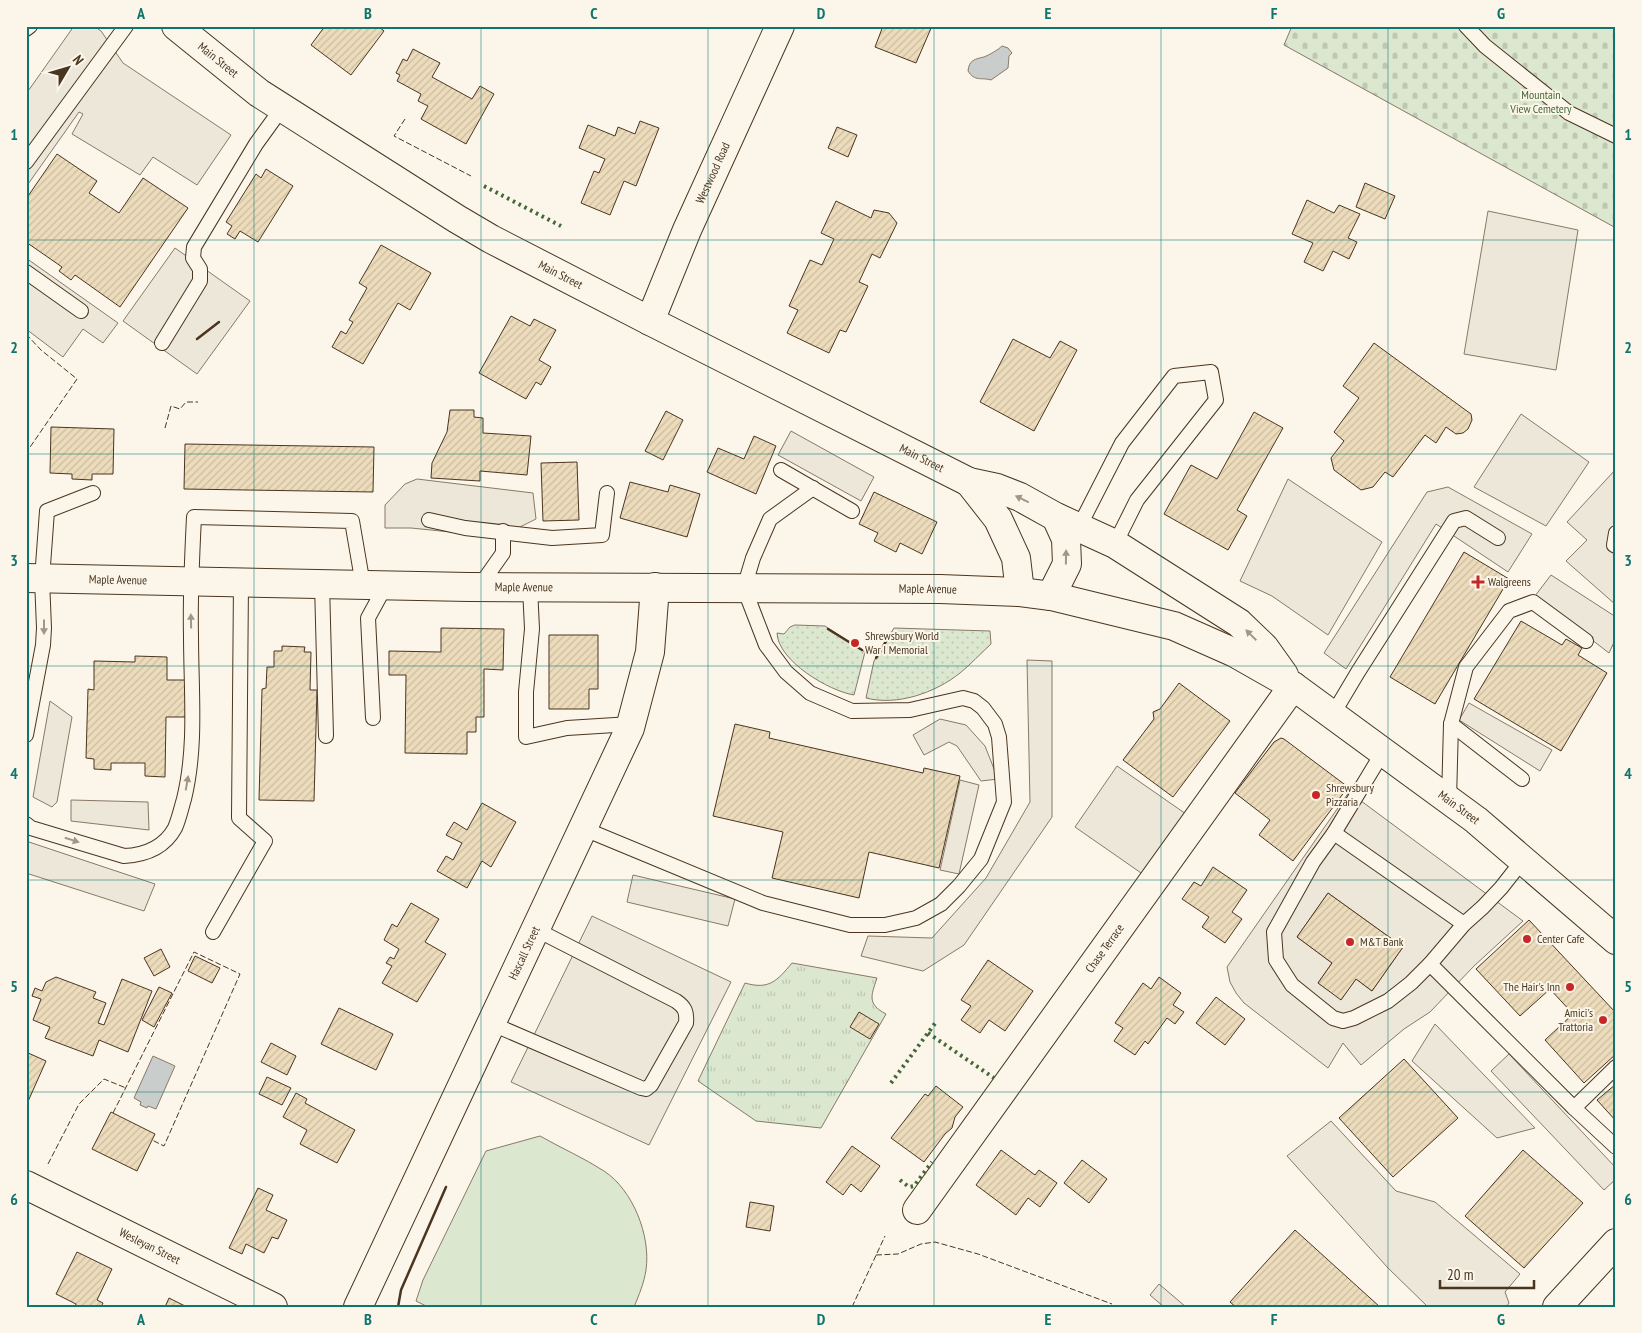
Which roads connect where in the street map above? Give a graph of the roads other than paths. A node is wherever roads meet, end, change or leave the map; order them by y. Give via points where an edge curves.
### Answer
1 (30, 26) edge
2 (126, 26) edge
3 (176, 26) edge
4 (780, 26) edge
5 (1466, 26) edge
6 (26, 29) edge
7 (282, 108) junction
8 (1616, 136) edge
9 (26, 162) edge
10 (26, 272) edge
11 (81, 311) dead end
12 (650, 321) junction
13 (162, 343) dead end
14 (781, 470) dead end
15 (969, 482) junction
16 (813, 488) junction
17 (93, 493) dead end
18 (607, 493) dead end
19 (852, 511) dead end
20 (429, 520) dead end
21 (1068, 522) junction
22 (503, 531) junction
23 (1616, 533) edge
24 (1498, 538) dead end
25 (1115, 544) junction
26 (1616, 546) edge
27 (34, 578) edge
28 (190, 582) junction
29 (241, 582) junction
30 (322, 584) junction
31 (374, 585) junction
32 (479, 587) junction
33 (530, 587) junction
34 (655, 587) junction
35 (744, 588) junction
36 (1020, 592) junction
37 (1051, 596) junction
38 (1586, 641) dead end
39 (1293, 686) junction
40 (1333, 714) junction
41 (373, 718) dead end
42 (631, 724) junction
43 (1451, 724) junction
44 (26, 735) edge
45 (326, 736) dead end
46 (1384, 752) junction
47 (1522, 779) dead end
48 (1449, 800) junction
49 (26, 824) edge
50 (582, 828) junction
51 (1334, 833) junction
52 (1523, 860) junction
53 (1464, 924) junction
54 (535, 929) junction
55 (213, 932) dead end
56 (1616, 940) edge
57 (1430, 964) junction
58 (490, 1023) junction
59 (1616, 1067) edge
60 (1574, 1108) junction
61 (1616, 1148) edge
62 (26, 1184) edge
63 (917, 1210) dead end
64 (1616, 1243) edge
65 (273, 1307) edge
66 (358, 1307) edge
67 (1557, 1307) edge

1 - 6 lane
2 - 9 lane
3 - 7 main road, Main Street
4 - 12 main road, Westwood Road
5 - 8 lane via 1485,46 1569,113
7 - 12 main road, Main Street via 457,219
7 - 13 lane via 256,144 194,247 193,258 200,269 200,281
10 - 11 lane
12 - 15 main road, Main Street
14 - 16 lane
21 -> 15 main road, Main Street via 1020,497
15 - 36 main road, Main Street via 998,519 1016,558
16 - 19 lane
16 - 35 lane via 770,519
17 - 27 lane via 47,511
18 - 22 lane via 602,535 552,538
20 - 22 lane via 465,528
21 - 25 main road, Main Street
21 - 25 lane via 1122,443 1174,376 1211,372 1216,400 1136,500
37 -> 21 main road via 1066,564
22 - 32 lane via 503,553
23 - 26 lane
24 - 40 lane via 1466,518 1454,521
39 -> 25 main road, Main Street via 1264,648 1239,623
27 - 28 main road, Maple Avenue
27 -> 44 lane via 44,628
28 - 29 main road, Maple Avenue
28 - 31 lane via 194,517 352,521
49 -> 28 lane via 124,856 151,851 164,842 174,828 187,786 192,748
29 - 30 main road, Maple Avenue
29 - 55 lane via 239,818 265,842
30 - 31 main road, Maple Avenue
30 - 45 lane
31 - 32 main road, Maple Avenue
31 - 41 lane via 368,618
32 - 33 main road, Maple Avenue
33 - 34 main road, Maple Avenue
33 - 42 lane via 532,629 526,737 567,728
34 - 35 main road, Maple Avenue
34 - 42 main road, Hascall Street via 650,652
35 - 36 main road, Maple Avenue
35 - 50 lane via 766,645 786,672 810,693 852,711 910,710 964,698 983,708 995,724 998,736 1004,802 981,859 941,904 916,918 886,924 850,925 763,903
36 - 37 main road, Main Street
37 - 39 main road, Main Street via 1174,626 1236,652
38 - 43 lane via 1534,602 1509,610 1466,667
39 - 40 main road, Main Street
39 - 63 main road, Chase Terrace
40 - 46 main road, Main Street
42 - 50 main road, Hascall Street
43 - 47 lane
43 - 48 lane
46 - 48 main road, Main Street
46 - 51 lane
48 - 52 main road, Main Street
50 - 54 main road, Hascall Street
51 - 53 lane
51 - 57 lane via 1313,862 1274,932 1276,960 1292,985 1333,1018 1343,1021 1388,1001
52 - 53 lane via 1489,901
52 - 56 main road, Main Street
53 - 57 lane
54 - 58 main road, Hascall Street
54 - 58 lane via 676,1001 686,1012 686,1023 646,1089
57 - 60 lane
58 - 66 main road, Hascall Street
59 - 60 lane
60 - 61 lane
62 - 65 main road, Wesleyan Street
64 - 67 main road

